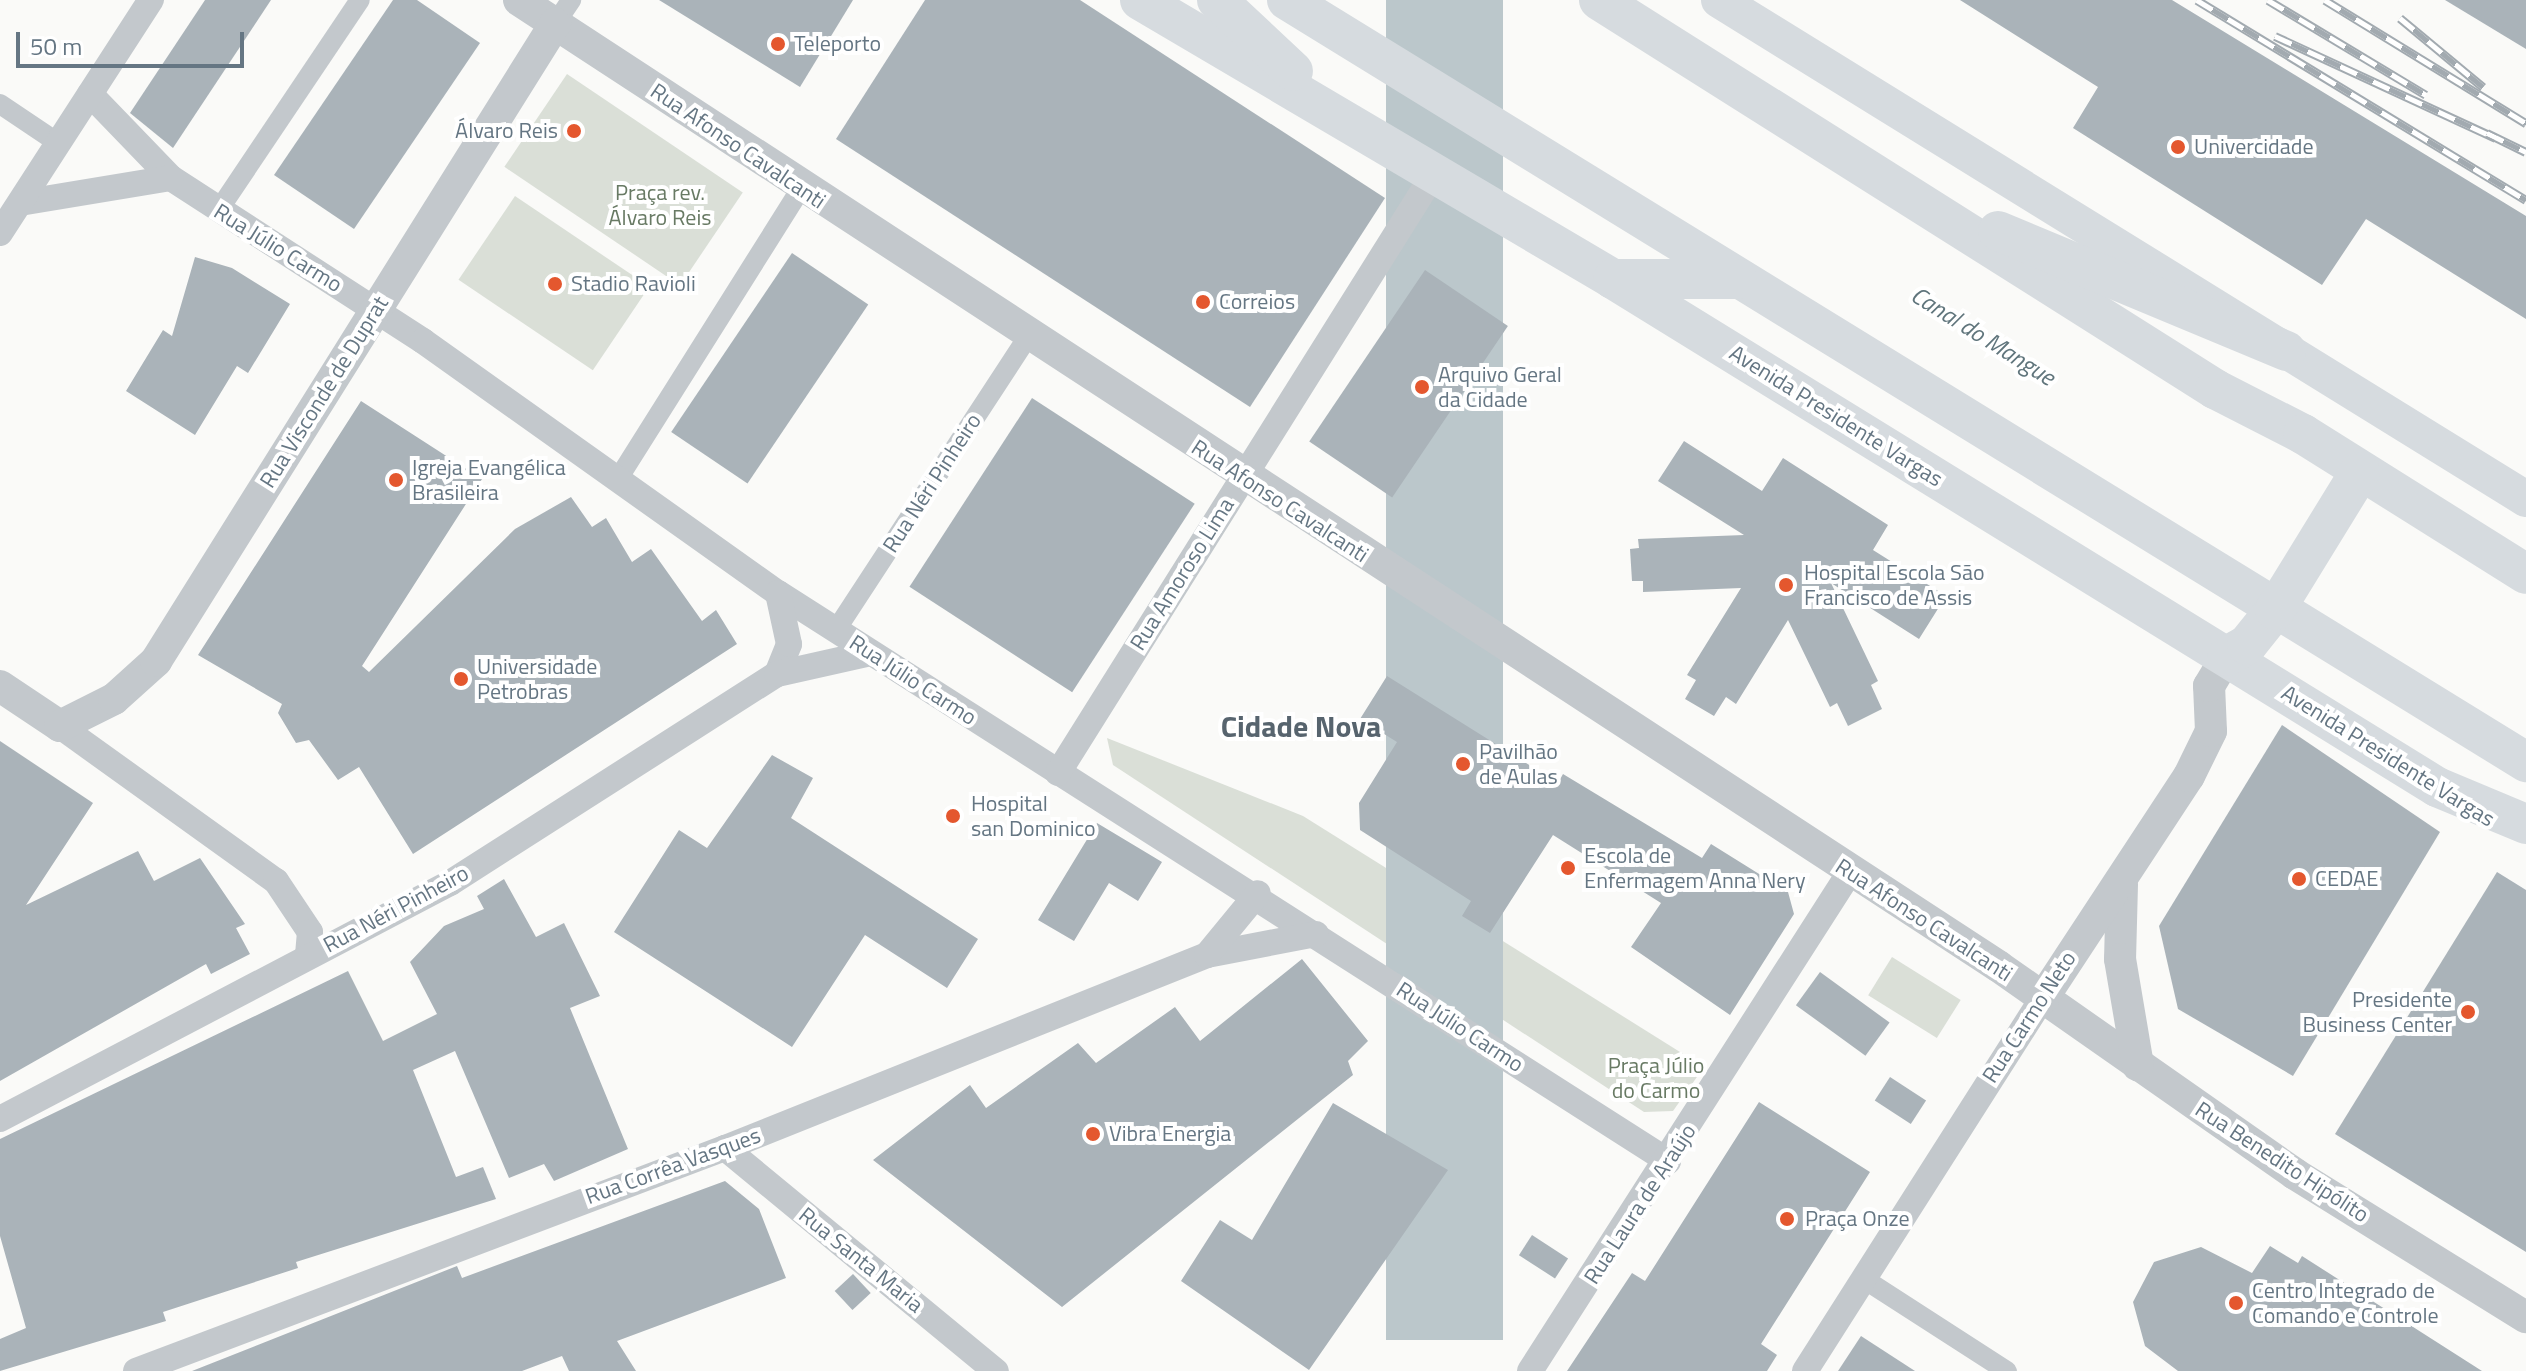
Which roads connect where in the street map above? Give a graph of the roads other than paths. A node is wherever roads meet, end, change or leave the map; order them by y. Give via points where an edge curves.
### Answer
1 (151, 0) edge
2 (360, 0) edge
3 (519, 0) edge
4 (1140, 0) edge
5 (1217, 0) edge
6 (1287, 0) edge
7 (1599, 0) edge
8 (1719, 0) edge
9 (563, 12) edge
10 (90, 94) junction
11 (0, 104) edge
12 (1346, 121) junction
13 (58, 143) junction
14 (1435, 172) junction
15 (171, 178) junction
16 (801, 188) junction
17 (20, 203) junction
18 (1933, 207) junction
19 (218, 211) junction
20 (0, 233) edge
21 (1613, 279) junction
22 (1737, 279) junction
23 (375, 309) junction
24 (1029, 335) junction
25 (2286, 351) junction
26 (2360, 472) junction
27 (1243, 476) junction
28 (618, 479) junction
29 (2526, 499) edge
30 (2526, 574) edge
31 (778, 593) junction
32 (2275, 610) junction
33 (836, 630) junction
34 (871, 653) junction
35 (2227, 656) junction
36 (777, 674) junction
37 (0, 686) edge
38 (60, 726) junction
39 (2526, 762) edge
40 (1058, 773) junction
41 (2437, 787) junction
42 (2526, 824) edge
43 (2526, 842) edge
44 (1850, 872) junction
45 (2122, 884) junction
46 (1258, 893) junction
47 (1316, 934) junction
48 (308, 955) junction
49 (1207, 955) junction
50 (2043, 998) junction
51 (2138, 1065) junction
52 (0, 1119) edge
53 (725, 1148) junction
54 (1668, 1161) junction
55 (1864, 1279) junction
56 (2526, 1317) edge
57 (136, 1371) edge
58 (996, 1371) edge
59 (1530, 1371) edge
60 (1805, 1371) edge
61 (2007, 1371) edge

1 - 10 street
2 - 19 street
3 - 9 street, Rua Afonso Cavalcanti
4 - 12 main road, Avenida Presidente Vargas
5 - 12 main road
6 - 22 main road
7 - 18 main road
8 - 25 main road
9 - 16 street, Rua Afonso Cavalcanti
9 - 23 street, Rua Visconde de Duprat
10 - 13 street
10 - 15 street, Rua Júlio Carmo
11 - 13 street
12 - 14 main road, Avenida Presidente Vargas
13 - 17 street
14 - 21 main road, Avenida Presidente Vargas
14 - 27 street, Rua Amoroso Lima
15 - 17 street
15 - 19 street, Rua Júlio Carmo
16 - 24 street, Rua Afonso Cavalcanti
16 - 28 street
17 - 20 street
18 - 25 main road
18 - 26 main road via 2215,389
19 - 23 street, Rua Júlio Carmo
21 - 22 main road
21 - 35 main road, Avenida Presidente Vargas
22 - 32 main road
23 - 28 street, Rua Júlio Carmo
23 - 38 street, Rua Visconde de Duprat via 156,661 114,699
24 - 27 street, Rua Afonso Cavalcanti
24 - 33 street, Rua Néri Pinheiro
25 - 29 main road
26 - 30 main road
26 - 32 main road
27 - 40 street, Rua Amoroso Lima
27 - 44 street, Rua Afonso Cavalcanti
28 - 31 street, Rua Júlio Carmo
31 - 33 street, Rua Júlio Carmo
31 - 36 street via 789,644
32 - 35 main road via 2247,645
32 - 39 main road
33 - 34 street, Rua Júlio Carmo
34 - 36 street, Rua Néri Pinheiro
34 - 40 street, Rua Júlio Carmo
35 - 41 main road, Avenida Presidente Vargas
35 - 45 street, Rua Carmo Neto via 2209,686 2211,731
36 - 48 street, Rua Néri Pinheiro via 450,883
37 - 38 street
38 - 48 street via 276,881 310,932
40 - 46 street, Rua Júlio Carmo
41 - 42 main road
41 - 43 main road, Avenida Presidente Vargas
44 - 50 street, Rua Afonso Cavalcanti
44 - 54 street, Rua Laura de Araújo
45 - 50 street, Rua Carmo Neto
45 - 51 street via 2120,959
46 - 47 street, Rua Júlio Carmo
46 - 49 street, Rua Corrêa Vasques
47 - 49 street, Rua Corrêa Vasques
47 - 54 street, Rua Júlio Carmo
48 - 52 street, Rua Néri Pinheiro via 162,1040
49 - 53 street, Rua Corrêa Vasques
50 - 51 street, Rua Benedito Hipólito
50 - 55 street, Rua Carmo Neto
51 - 56 street, Rua Benedito Hipólito
53 - 57 street, Rua Corrêa Vasques
53 - 58 street, Rua Santa Maria
54 - 59 street, Rua Laura de Araújo
55 - 60 street, Rua Carmo Neto
55 - 61 street

